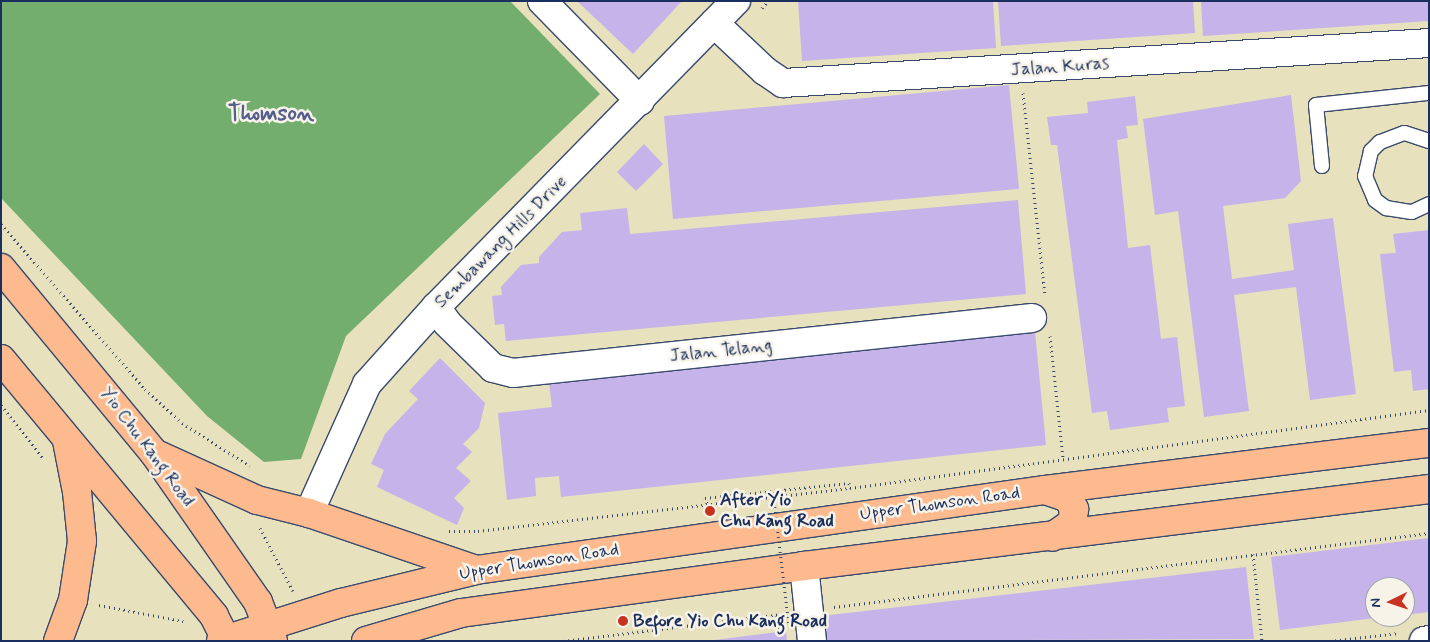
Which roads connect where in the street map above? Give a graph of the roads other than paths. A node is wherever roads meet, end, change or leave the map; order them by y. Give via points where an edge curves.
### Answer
1 (542, 1) edge
2 (736, 1) edge
3 (714, 23) junction
4 (1429, 43) edge
5 (1429, 92) edge
6 (640, 101) junction
7 (1429, 141) edge
8 (1322, 166) dead end
9 (1429, 204) edge
10 (1, 268) edge
11 (436, 307) junction
12 (1042, 315) road end
13 (1, 359) edge
14 (66, 437) junction
15 (1429, 443) edge
16 (154, 453) junction
17 (1429, 489) edge
18 (1045, 490) junction
19 (310, 513) junction
20 (1052, 536) junction
21 (804, 566) junction
22 (476, 570) junction
23 (270, 633) edge
24 (225, 640) edge
25 (58, 641) edge
26 (366, 641) edge
27 (812, 641) edge

1 - 6 street
2 - 3 street, Sembawang Hills Drive
3 - 4 street, Jalan Kuras via 764,71 783,83
3 - 6 street, Sembawang Hills Drive
5 - 8 lane via 1316,105
6 - 11 street, Sembawang Hills Drive
7 - 9 lane via 1417,134 1391,135 1371,151 1365,176 1375,200 1386,208 1412,212
10 - 16 main road, Yio Chu Kang Road
11 - 12 street, Jalan Telang via 447,323 493,368 513,373
11 - 19 street, Sembawang Hills Drive via 367,384
13 - 14 main road
14 - 24 main road via 214,616
14 - 25 main road via 77,492 82,541 73,600
15 - 18 main road, Upper Thomson Road
16 - 19 main road via 257,500
16 - 23 main road, Yio Chu Kang Road via 258,602
17 - 20 main road
18 - 20 main road via 1068,498 1074,509 1072,523
18 - 22 main road, Upper Thomson Road
19 - 22 main road
20 - 21 main road
21 - 26 main road via 461,613
21 - 27 street via 799,618
22 - 23 main road, Upper Thomson Road
23 - 24 main road, Upper Thomson Road

